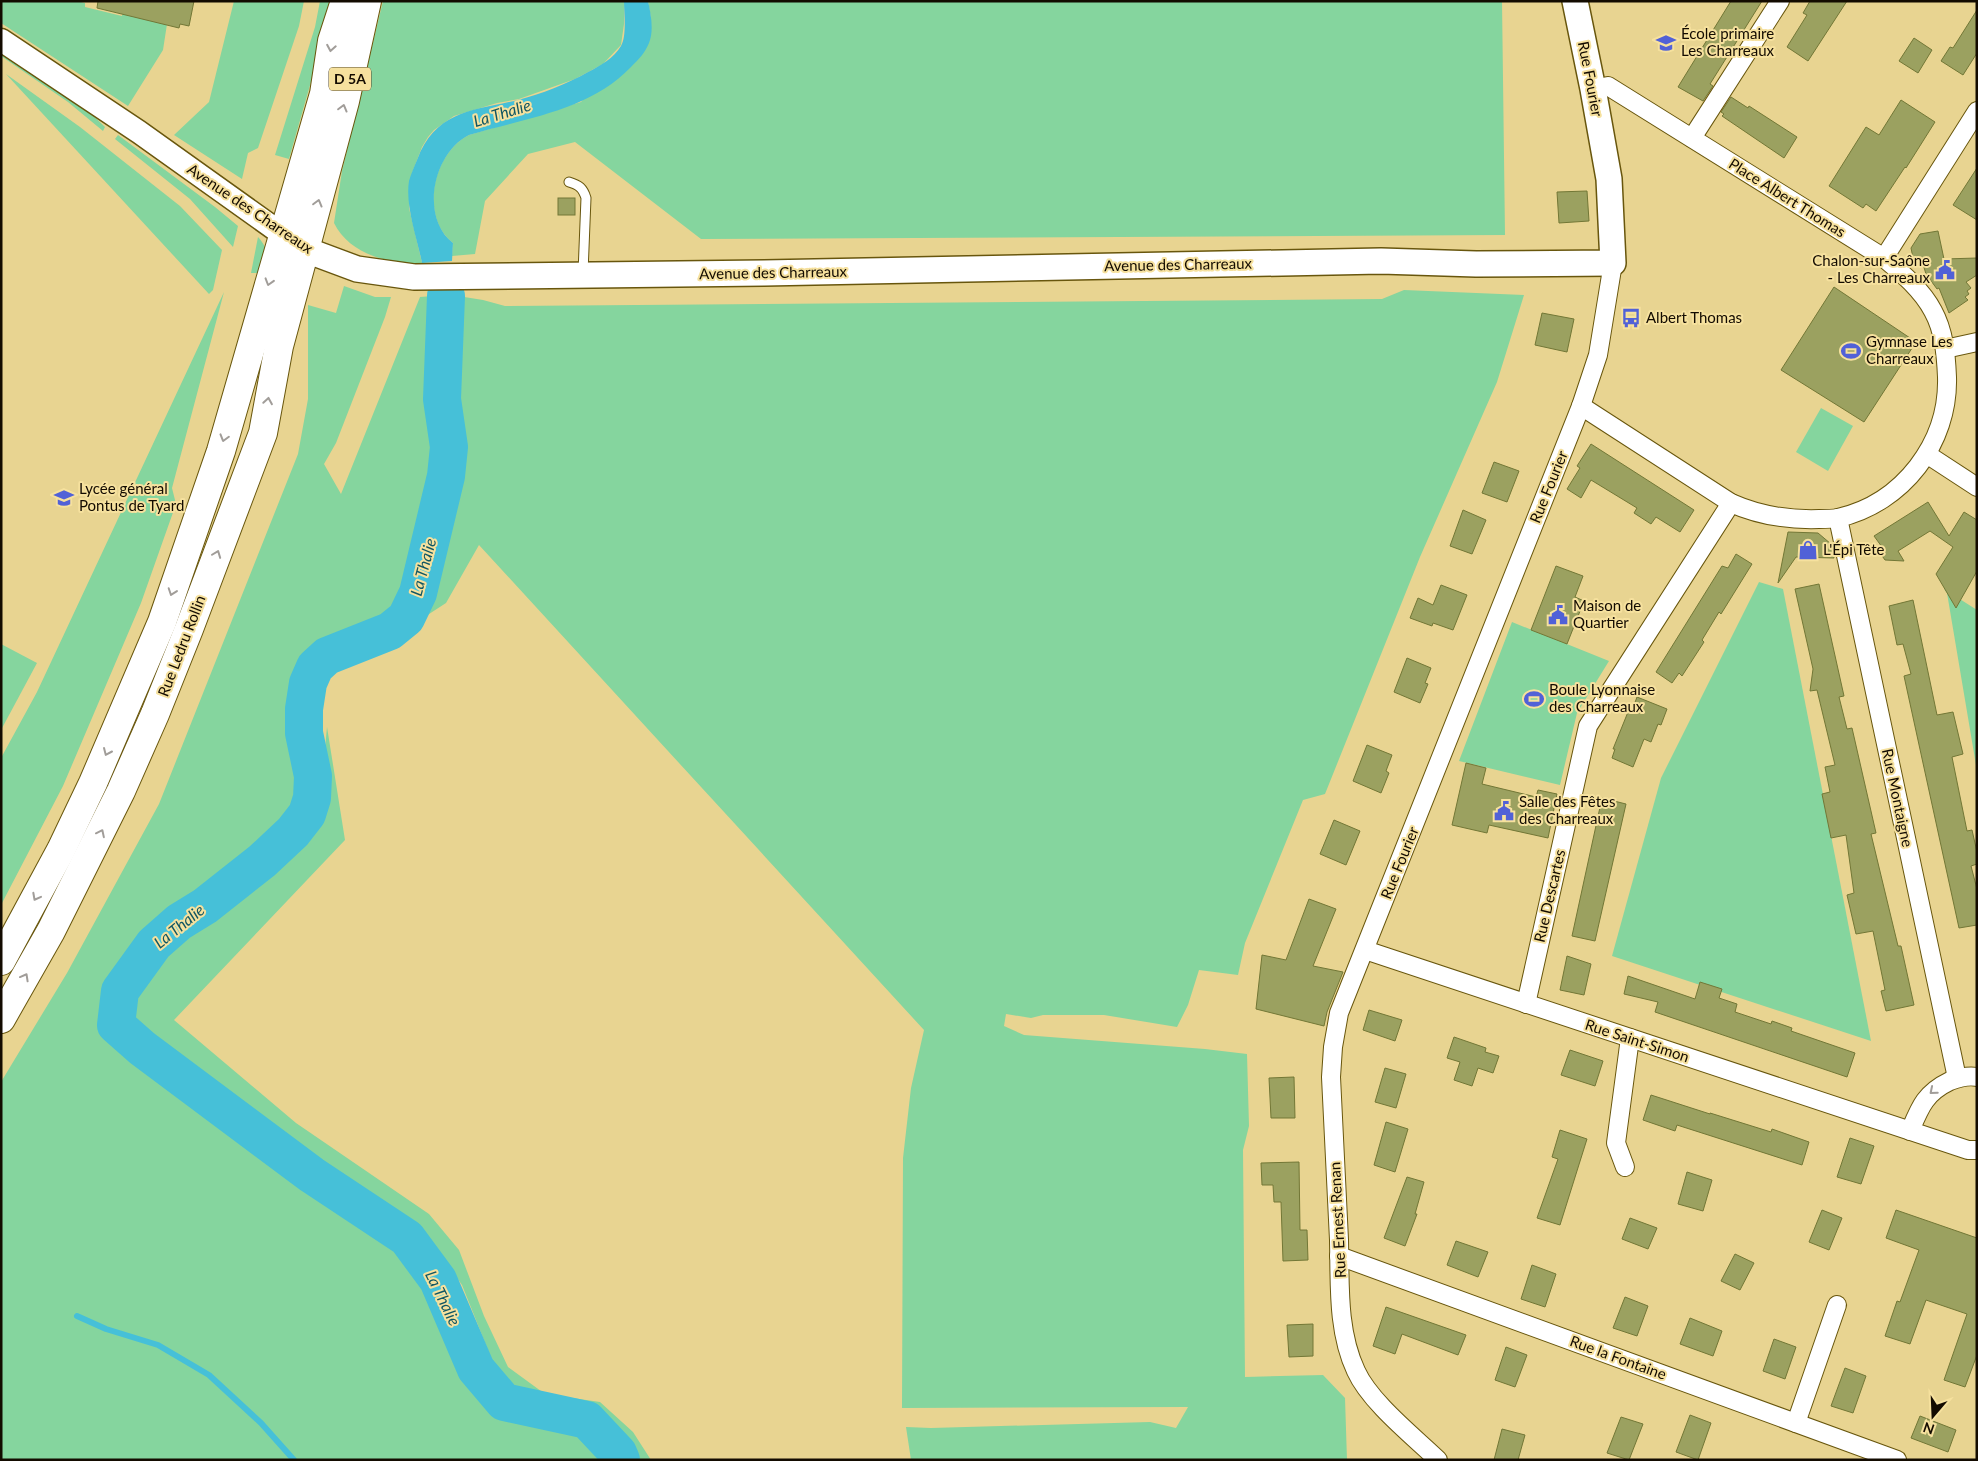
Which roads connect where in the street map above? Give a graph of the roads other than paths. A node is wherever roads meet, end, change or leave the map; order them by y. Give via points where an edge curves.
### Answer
1 (345, 1) edge
2 (368, 1) edge
3 (1575, 1) edge
4 (1780, 1) edge
5 (1, 40) edge
6 (1593, 89) junction
7 (1977, 112) edge
8 (1692, 138) junction
9 (569, 182) dead end
10 (295, 243) junction
11 (1884, 258) junction
12 (1614, 263) junction
13 (583, 276) junction
14 (1977, 342) edge
15 (1945, 349) junction
16 (1581, 406) junction
17 (1928, 455) junction
18 (1977, 487) edge
19 (1731, 503) junction
20 (1838, 518) junction
21 (1365, 950) junction
22 (1, 960) edge
23 (1526, 1004) junction
24 (1, 1019) edge
25 (1630, 1038) junction
26 (1977, 1077) edge
27 (1957, 1078) junction
28 (1910, 1131) junction
29 (1977, 1150) edge
30 (1625, 1167) dead end
31 (1339, 1256) junction
32 (1837, 1305) dead end
33 (1796, 1423) junction
34 (1438, 1460) edge
35 (1897, 1460) edge

1 -> 10 main road, D 5A via 332,41
10 -> 2 main road, D 5A via 345,101
3 - 6 main road, Rue Fourier
4 - 8 street
5 - 10 street, Avenue des Charreaux via 139,132
6 - 8 street, Place Albert Thomas via 1608,86
6 - 12 main road, Rue Fourier via 1609,179
7 - 11 street
8 - 11 street, Place Albert Thomas
9 - 13 lane via 584,189 586,198
10 - 13 main road, Avenue des Charreaux via 357,269 414,277
10 -> 22 main road, Rue Ledru Rollin via 162,622 93,783 61,850
24 -> 10 main road, Rue Ledru Rollin via 96,843 155,714 263,434
11 - 15 street, Place Albert Thomas via 1902,273 1933,310
12 - 13 main road, Avenue des Charreaux via 1381,261
12 - 16 street, Rue Fourier via 1598,355
14 - 15 street
15 - 17 street, Place Albert Thomas via 1947,395 1940,430
16 - 19 street, Place Albert Thomas
16 - 21 street, Rue Fourier
17 - 18 street
17 - 20 street, Place Albert Thomas via 1898,489 1867,507
19 - 20 street, Place Albert Thomas via 1780,518
19 - 23 street, Rue Descartes via 1588,726
20 - 27 street, Rue Montaigne
21 - 23 street, Rue Saint-Simon
21 - 31 street, Rue Ernest Renan via 1340,1013 1333,1046 1331,1077
23 - 25 street, Rue Saint-Simon
25 - 28 street, Rue Saint-Simon
25 - 30 street via 1616,1143
26 - 27 street
27 -> 28 street via 1928,1095
28 - 29 street, Rue Saint-Simon
31 - 33 street, Rue la Fontaine
31 - 34 street, Rue Ernest Renan via 1343,1328 1356,1372 1369,1392
32 - 33 street
33 - 35 street, Rue la Fontaine

